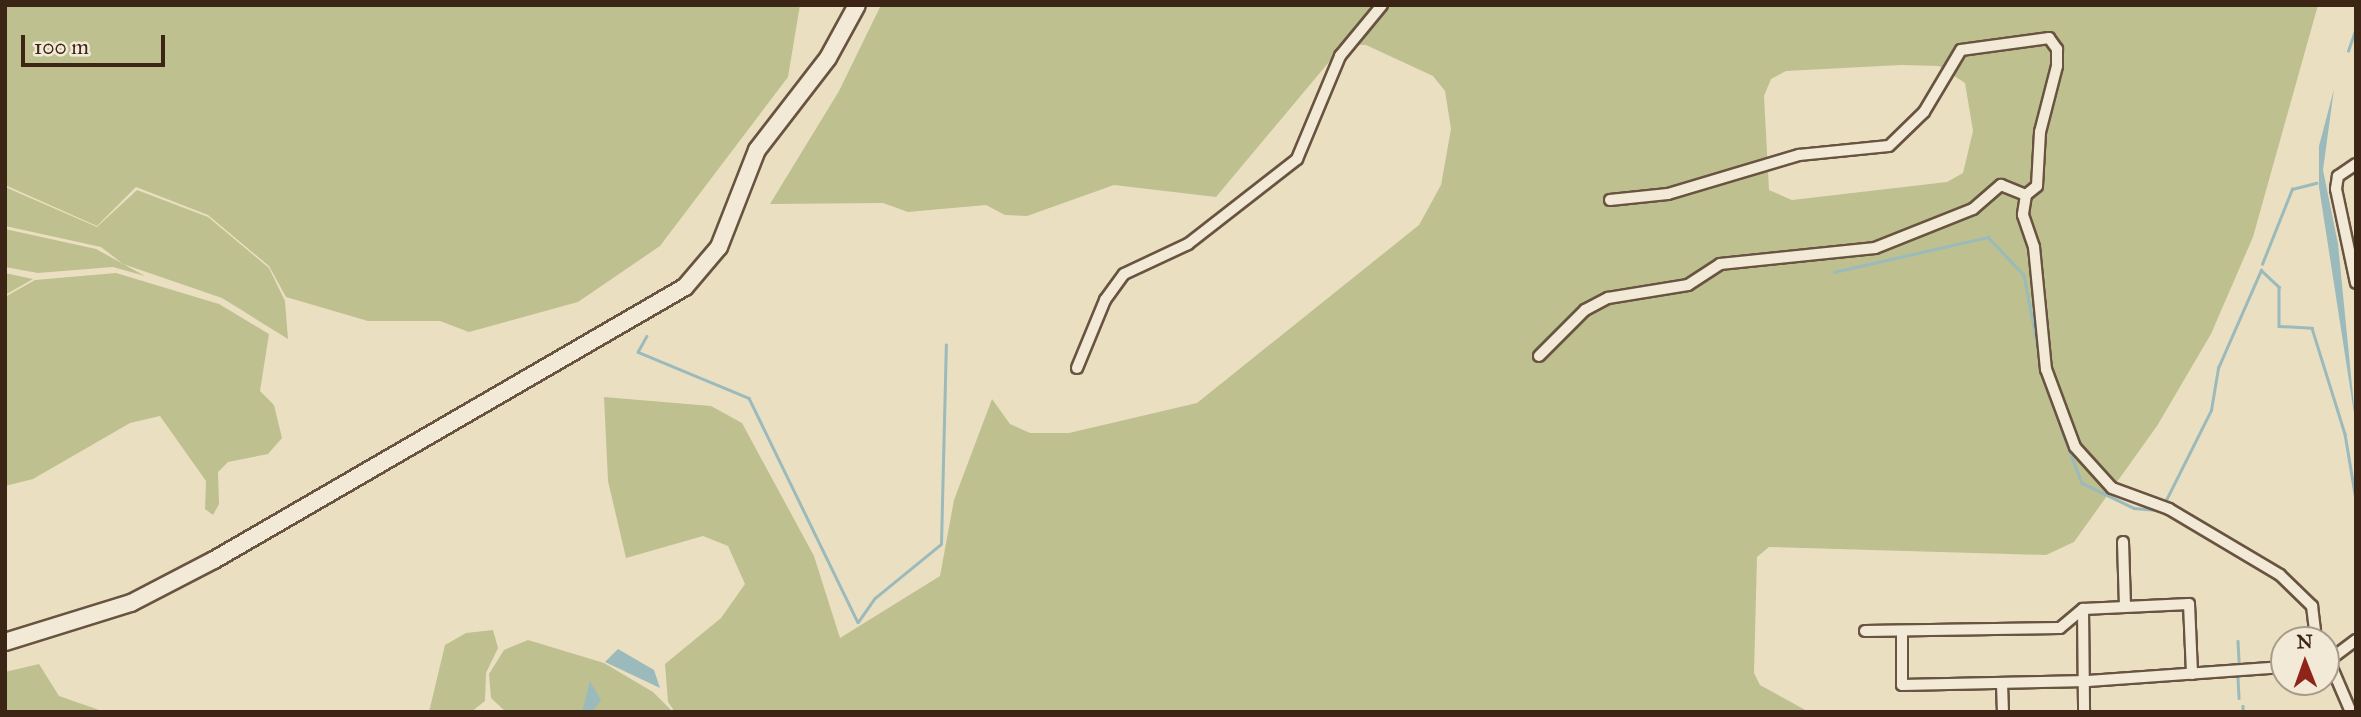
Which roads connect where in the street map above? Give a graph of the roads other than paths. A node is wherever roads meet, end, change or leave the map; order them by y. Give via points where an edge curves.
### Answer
1 (857, 5) edge
2 (1382, 5) edge
3 (2356, 163) edge
4 (2026, 195) junction
5 (1610, 201) dead end
6 (2356, 283) edge
7 (1539, 356) dead end
8 (1077, 368) dead end
9 (2123, 542) dead end
10 (2125, 606) junction
11 (2083, 609) junction
12 (2314, 626) edge
13 (1865, 631) dead end
14 (1902, 631) junction
15 (2356, 640) edge
16 (5, 642) edge
17 (2340, 651) edge
18 (2270, 668) edge
19 (2192, 674) junction
20 (2088, 681) junction
21 (2002, 684) junction
22 (2340, 687) edge
23 (2003, 712) edge
24 (2084, 712) edge
25 (2351, 712) edge

1 - 16 street via 828,58 757,150 719,247 685,287 214,560 131,603
2 - 8 street via 1340,56 1297,159 1188,244 1153,255 1124,274 1105,300
3 - 6 street via 2338,176 2336,189
4 - 5 street via 2037,186 2040,132 2057,66 2057,48 2049,38 1961,50 1924,112 1889,146 1799,155 1668,194
4 - 7 street via 2001,185 1973,209 1875,248 1720,264 1688,285 1608,298 1585,310
4 - 12 street via 2038,329 2075,447 2112,488 2169,509 2280,575 2312,606
9 - 10 street
10 - 11 street
10 - 19 street via 2189,604
11 - 14 street via 2060,628
11 - 20 street
13 - 14 street
14 - 21 street via 1902,685
15 - 17 street
18 - 19 street
19 - 20 street
20 - 21 street
20 - 24 street
21 - 23 street
22 - 25 street

